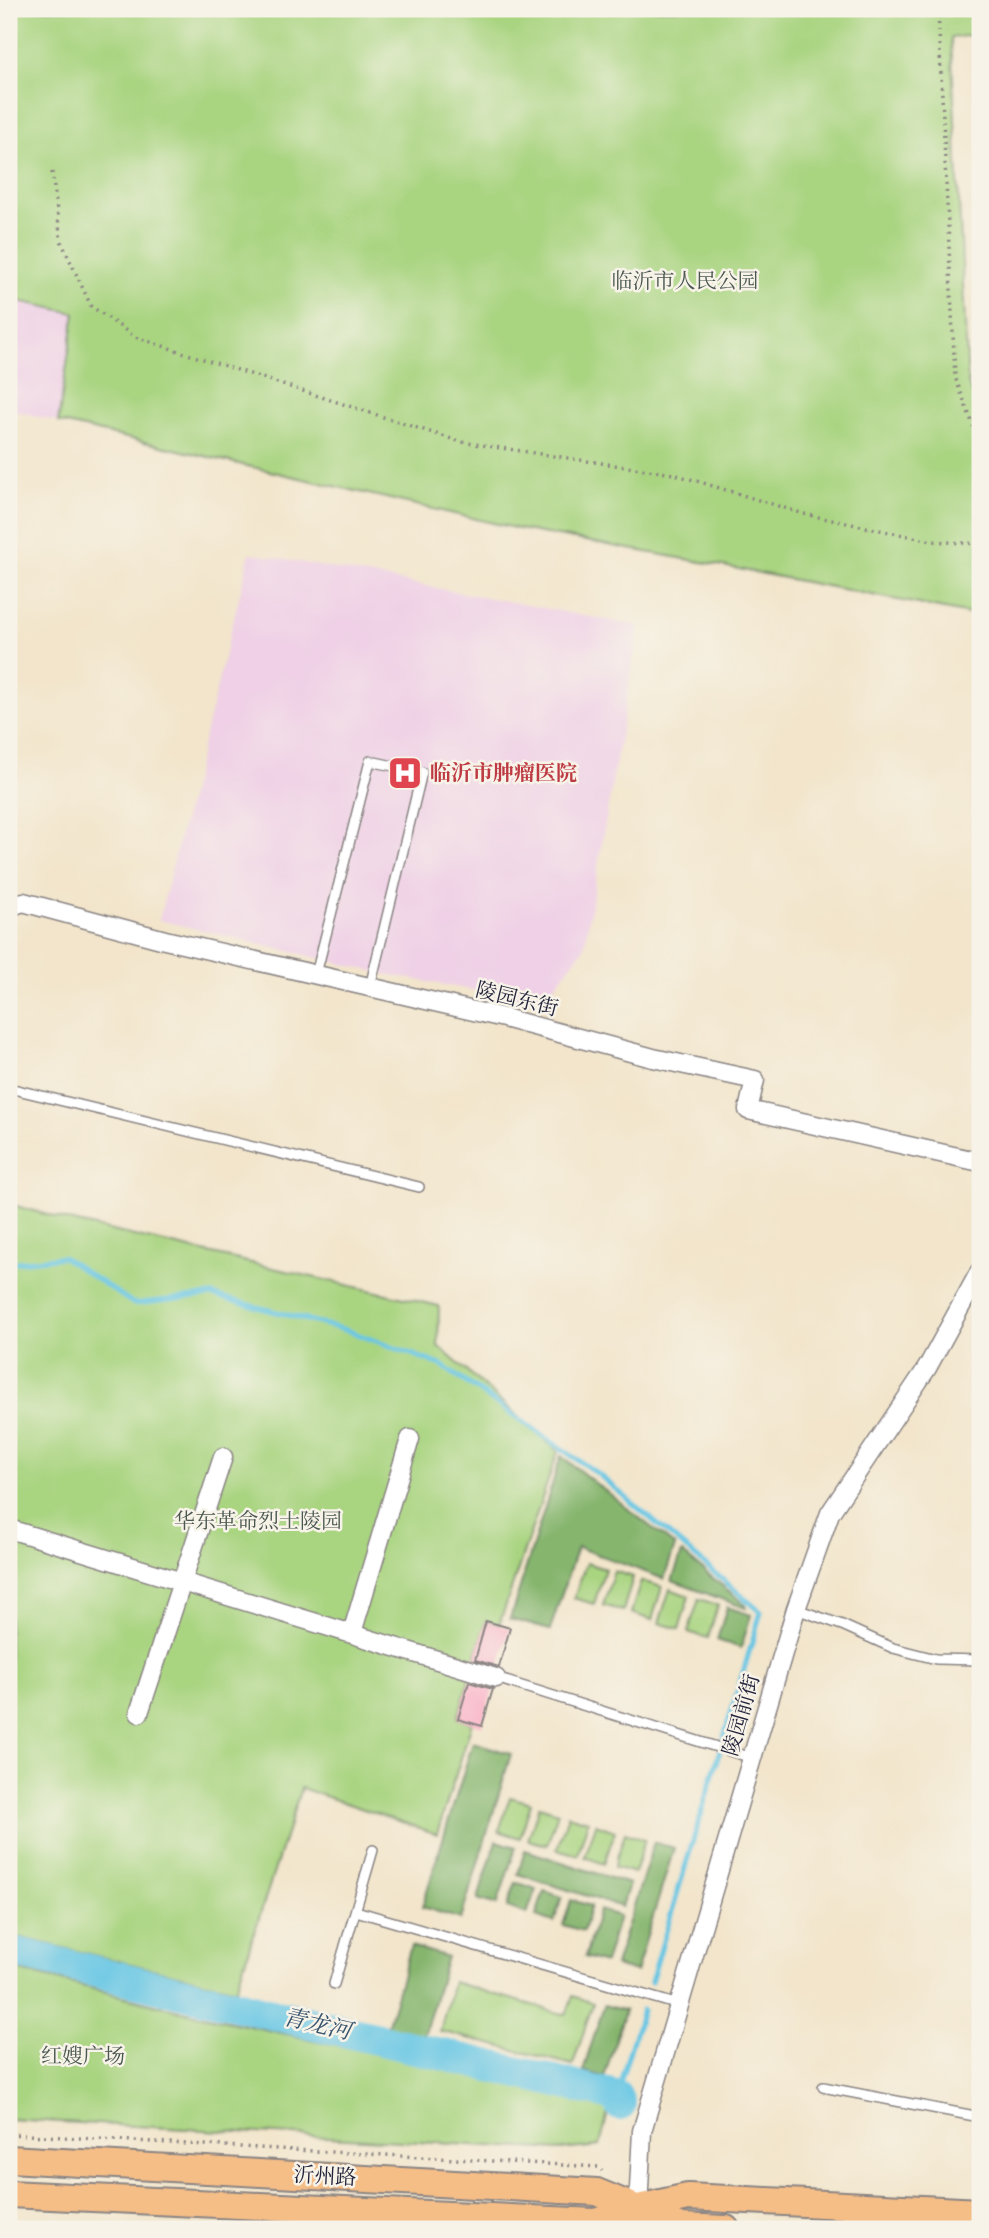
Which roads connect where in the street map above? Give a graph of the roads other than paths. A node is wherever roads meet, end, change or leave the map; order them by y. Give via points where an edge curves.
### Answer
1 (9, 907) edge
2 (316, 974) junction
3 (370, 987) junction
4 (9, 1088) edge
5 (980, 1162) edge
6 (419, 1187) dead end
7 (980, 1271) edge
8 (410, 1439) dead end
9 (223, 1457) dead end
10 (9, 1529) edge
11 (182, 1581) junction
12 (796, 1609) junction
13 (352, 1633) junction
14 (980, 1660) edge
15 (496, 1678) joint
16 (139, 1713) dead end
17 (752, 1758) junction
18 (373, 1850) dead end
19 (356, 1911) junction
20 (334, 1984) dead end
21 (679, 2005) junction
22 (823, 2087) dead end
23 (980, 2118) edge
24 (9, 2159) edge
25 (9, 2194) edge
26 (638, 2208) junction
27 (980, 2212) edge
28 (726, 2229) edge

1 - 2 street, 陵园东街 via 23,902
2 - 3 street, 陵园东街
2 - 3 lane via 370,761 422,772
3 - 5 street, 陵园东街 via 755,1080 748,1110
4 - 6 lane
7 - 12 street, 陵园前街 via 927,1368 830,1513
8 - 13 street
9 - 11 street
10 - 11 street
11 - 13 street
11 - 16 street
12 - 14 lane via 893,1648 936,1658
12 - 17 street, 陵园前街
13 - 15 street
15 - 17 lane
17 - 21 street, 陵园前街
18 - 19 lane
19 - 20 lane
19 - 21 lane
21 - 26 street, 陵园前街 via 642,2131
22 - 23 lane
24 - 26 main road, 沂州路 via 597,2192
25 - 26 main road, 沂州路 via 595,2222
26 - 27 main road, 沂州路 via 688,2197
26 - 28 main road, 沂州路 via 682,2227

